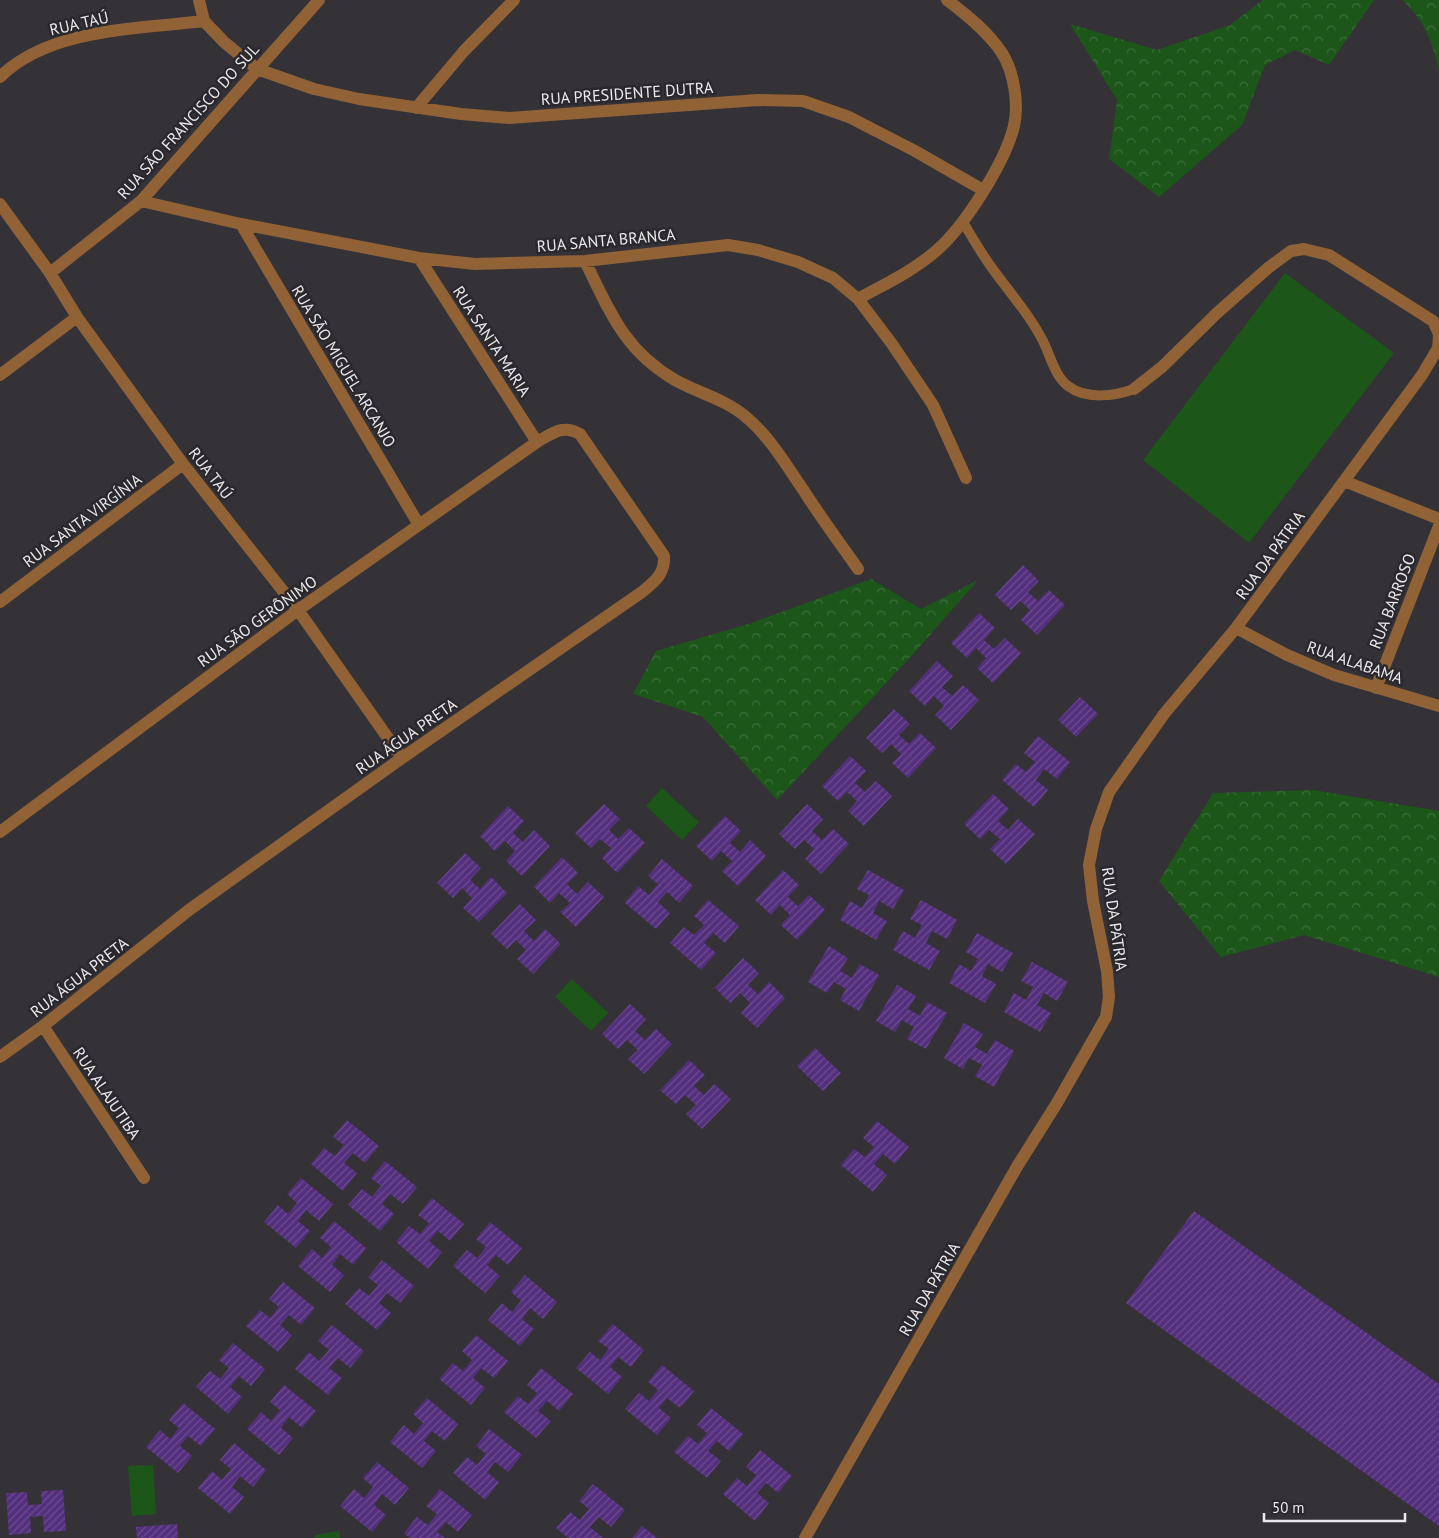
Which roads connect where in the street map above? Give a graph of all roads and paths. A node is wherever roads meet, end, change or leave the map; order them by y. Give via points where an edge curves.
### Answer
1 (199, 0) edge
2 (319, 0) edge
3 (514, 0) edge
4 (947, 0) edge
5 (204, 21) junction
6 (257, 70) junction
7 (0, 76) edge
8 (416, 108) junction
9 (983, 190) junction
10 (140, 201) junction
11 (0, 204) edge
12 (963, 222) junction
13 (242, 224) junction
14 (419, 258) junction
15 (585, 261) junction
16 (50, 273) junction
17 (858, 298) junction
18 (77, 317) junction
19 (1439, 335) edge
20 (0, 375) edge
21 (1134, 389) joint
22 (537, 442) junction
23 (183, 464) junction
24 (966, 478) dead end
25 (1344, 481) junction
26 (1439, 519) edge
27 (419, 525) junction
28 (1439, 526) edge
29 (858, 569) dead end
30 (0, 602) edge
31 (298, 610) junction
32 (1236, 628) junction
33 (1376, 688) junction
34 (1439, 706) edge
35 (402, 758) junction
36 (0, 832) edge
37 (43, 1026) junction
38 (0, 1057) edge
39 (144, 1178) dead end
40 (805, 1538) edge

1 - 5 street
2 - 6 street, RUA SÃO FRANCISCO DO SUL
3 - 8 street via 464,51
4 - 9 street via 984,31 1003,54 1013,82 1014,126 1006,149
5 - 6 street
5 - 7 street, RUA TAÚ via 116,30 72,40 39,49
6 - 8 street, RUA PRESIDENTE DUTRA via 314,90
6 - 10 street, RUA SÃO FRANCISCO DO SUL
8 - 9 street, RUA PRESIDENTE DUTRA via 509,118 758,100 803,101 849,117 915,150
9 - 12 street
10 - 13 street, RUA SANTA BRANCA
10 - 16 street, RUA SÃO FRANCISCO DO SUL
11 - 16 street, RUA TAÚ
12 - 17 street via 936,251 899,277
12 - 21 lane via 991,267 1019,301 1067,386 1097,395 1118,395
13 - 14 street, RUA SANTA BRANCA
13 - 27 street, RUA SÃO MIGUEL ARCANJO
14 - 15 street, RUA SANTA BRANCA via 475,264
14 - 22 street, RUA SANTA MARIA
15 - 17 street, RUA SANTA BRANCA via 728,245 798,262 832,278
15 - 29 street via 626,339 645,359 675,380 746,416 772,444
16 - 18 street, RUA TAÚ
17 - 24 street, RUA SANTA BRANCA via 933,405
18 - 20 street
18 - 23 street, RUA TAÚ
19 - 21 street, RUA DA PÁTRIA via 1433,321 1329,255 1304,249 1291,251 1217,313 1162,368
19 - 25 street, RUA DA PÁTRIA via 1438,348 1422,375
22 - 27 street, RUA SÃO GERÔNIMO
22 - 35 street, RUA ÁGUA PRETA via 562,428 580,434 664,556 664,566 660,575 642,592
23 - 30 street, RUA SANTA VIRGÍNIA
23 - 31 street, RUA TAÚ
25 - 26 street
25 - 32 street, RUA DA PÁTRIA
27 - 31 street, RUA SÃO GERÔNIMO
28 - 33 street, RUA BARROSO
31 - 35 street, RUA TAÚ
31 - 36 street, RUA SÃO GERÔNIMO
32 - 33 street, RUA ALABAMA via 1286,655
32 - 40 street, RUA DA PÁTRIA via 1164,714 1129,762 1109,792 1096,828 1089,865 1107,971 1109,998 1106,1017
33 - 34 street, RUA ALABAMA
35 - 37 street, RUA ÁGUA PRETA via 189,910
37 - 38 street, RUA ÁGUA PRETA
37 - 39 street, RUA ALAJUTIBA

